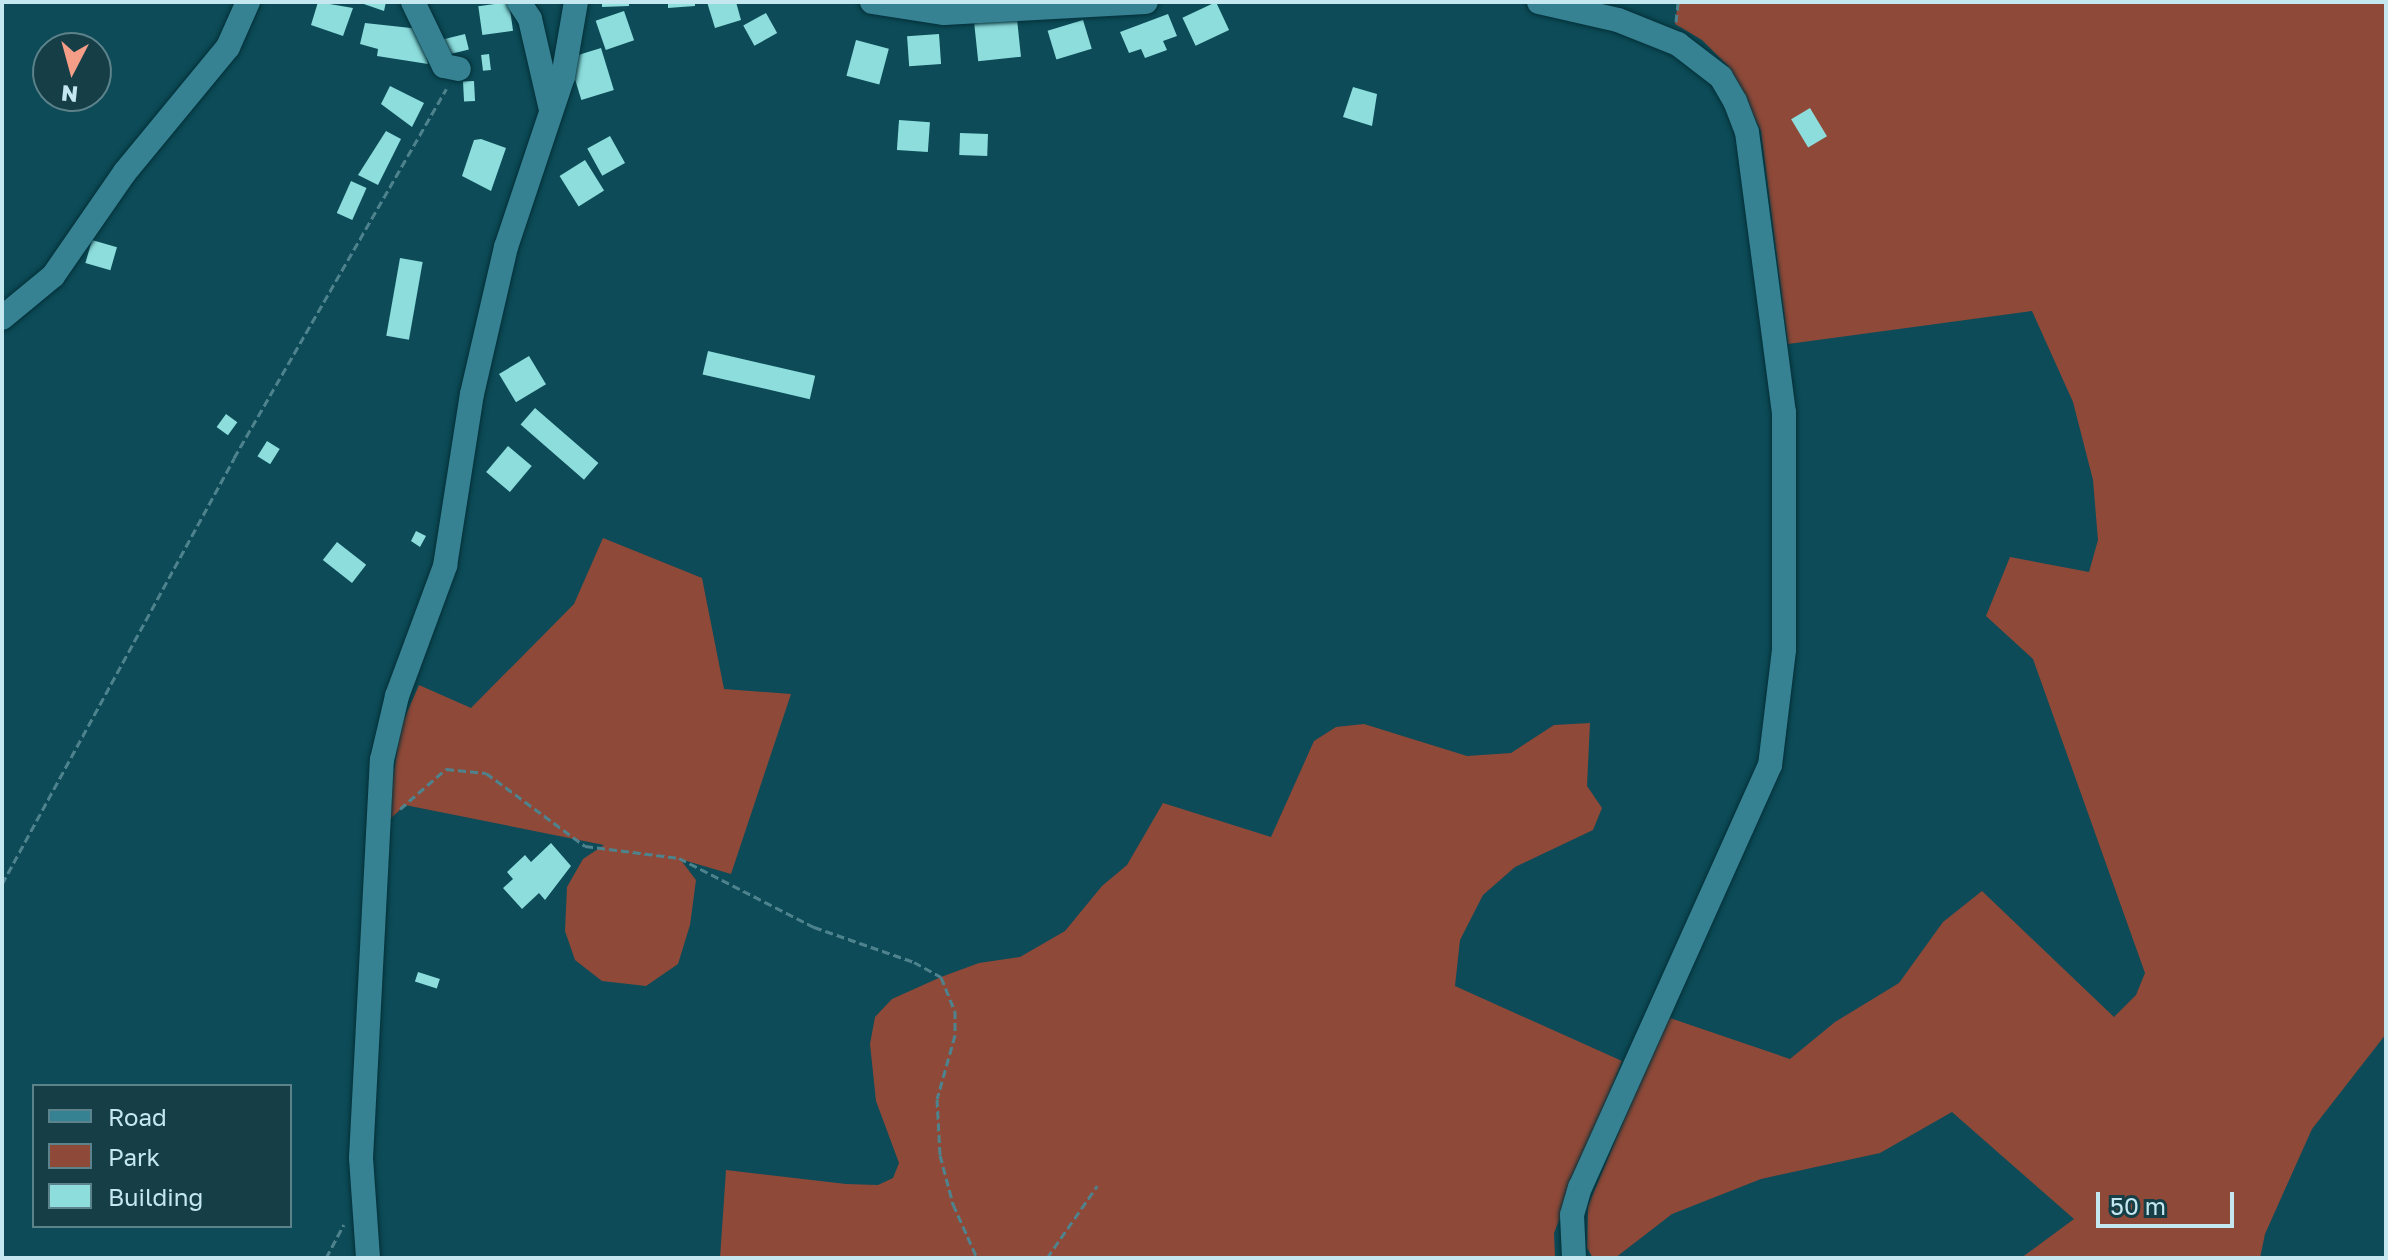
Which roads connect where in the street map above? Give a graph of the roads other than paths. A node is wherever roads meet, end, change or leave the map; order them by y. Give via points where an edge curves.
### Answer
1 (248, 2) edge
2 (413, 2) edge
3 (519, 2) edge
4 (872, 2) edge
5 (1146, 2) edge
6 (1539, 2) edge
7 (572, 8) edge
8 (459, 69) road end
9 (551, 110) junction
10 (2, 318) edge
11 (368, 1258) edge
12 (1574, 1258) edge

1 - 10 street via 228,47 125,172 61,266
2 - 8 street via 444,66
3 - 9 street via 530,19
4 - 5 street via 944,13
6 - 12 street via 1646,30 1678,44 1721,77 1747,132 1784,412 1784,650 1770,765 1580,1187 1571,1226
7 - 9 street via 563,77
9 - 11 street via 506,247 472,394 445,566 388,730 377,833 361,1158

